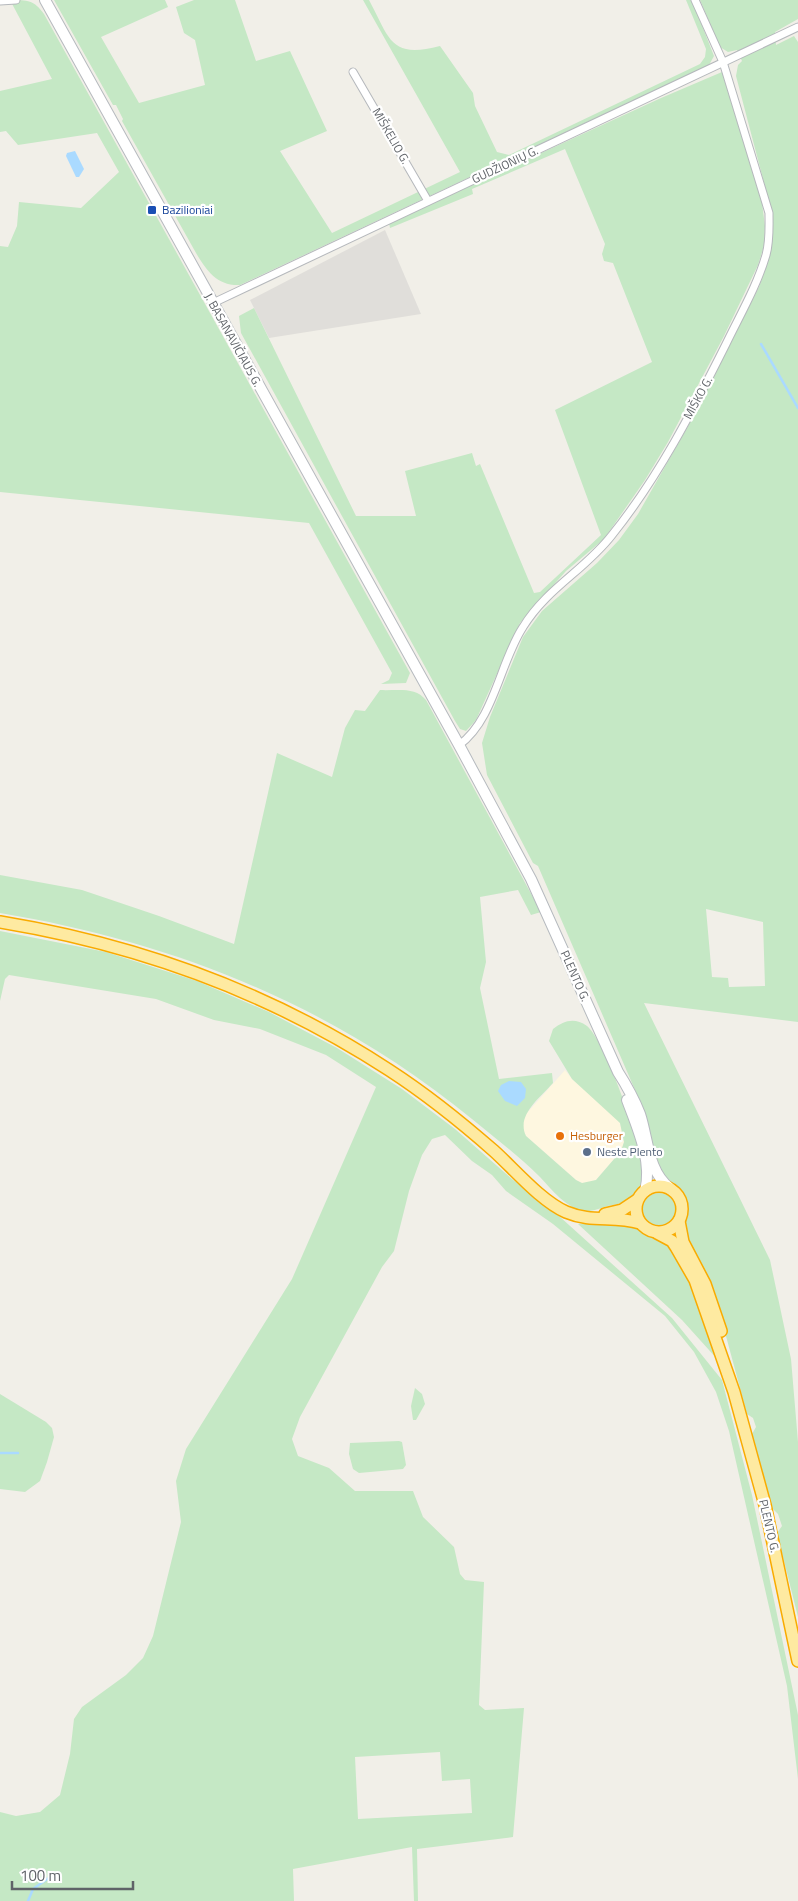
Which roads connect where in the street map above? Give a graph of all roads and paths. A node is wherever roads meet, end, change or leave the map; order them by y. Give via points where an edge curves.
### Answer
1 (16, 0) edge
2 (44, 0) edge
3 (695, 0) edge
4 (0, 1) edge
5 (798, 27) edge
6 (723, 62) junction
7 (353, 72) dead end
8 (428, 201) junction
9 (213, 303) junction
10 (459, 745) junction
11 (0, 922) edge
12 (618, 1072) junction
13 (670, 1188) junction
14 (641, 1195) junction
15 (576, 1216) junction
16 (679, 1221) junction
17 (640, 1223) junction
18 (657, 1233) junction
19 (734, 1392) junction
20 (798, 1662) edge

1 - 4 street
2 - 9 main road, J. BASANAVIČIAUS G.
3 - 6 street, MIŠKO G.
5 - 6 street, GUDŽIONIŲ G.
6 - 8 street, GUDŽIONIŲ G.
6 - 10 street, MIŠKO G. via 769,213 769,234 763,262 750,296 701,393 644,491 607,542 555,587 533,612 513,645 479,724
7 - 8 street, MIŠKELIO G.
8 - 9 street, GUDŽIONIŲ G.
9 - 10 main road, J. BASANAVIČIAUS G.
10 - 12 main road, PLENTO G. via 531,879
11 - 15 highway via 73,936 157,959 223,983 291,1014 391,1072 457,1120 552,1203
12 - 13 main road, PLENTO G. via 639,1113 656,1172
12 - 14 main road, PLENTO G. via 643,1153 647,1176
13 - 14 highway via 657,1186
13 - 16 highway via 682,1207
14 - 15 highway via 622,1210
14 - 17 highway via 635,1208
15 - 17 highway
16 - 18 highway via 670,1230
16 - 19 highway, PLENTO G. via 683,1242 715,1310
17 - 18 highway via 650,1232
18 - 19 highway, PLENTO G. via 672,1241 695,1280
19 - 20 highway, PLENTO G. via 765,1505

